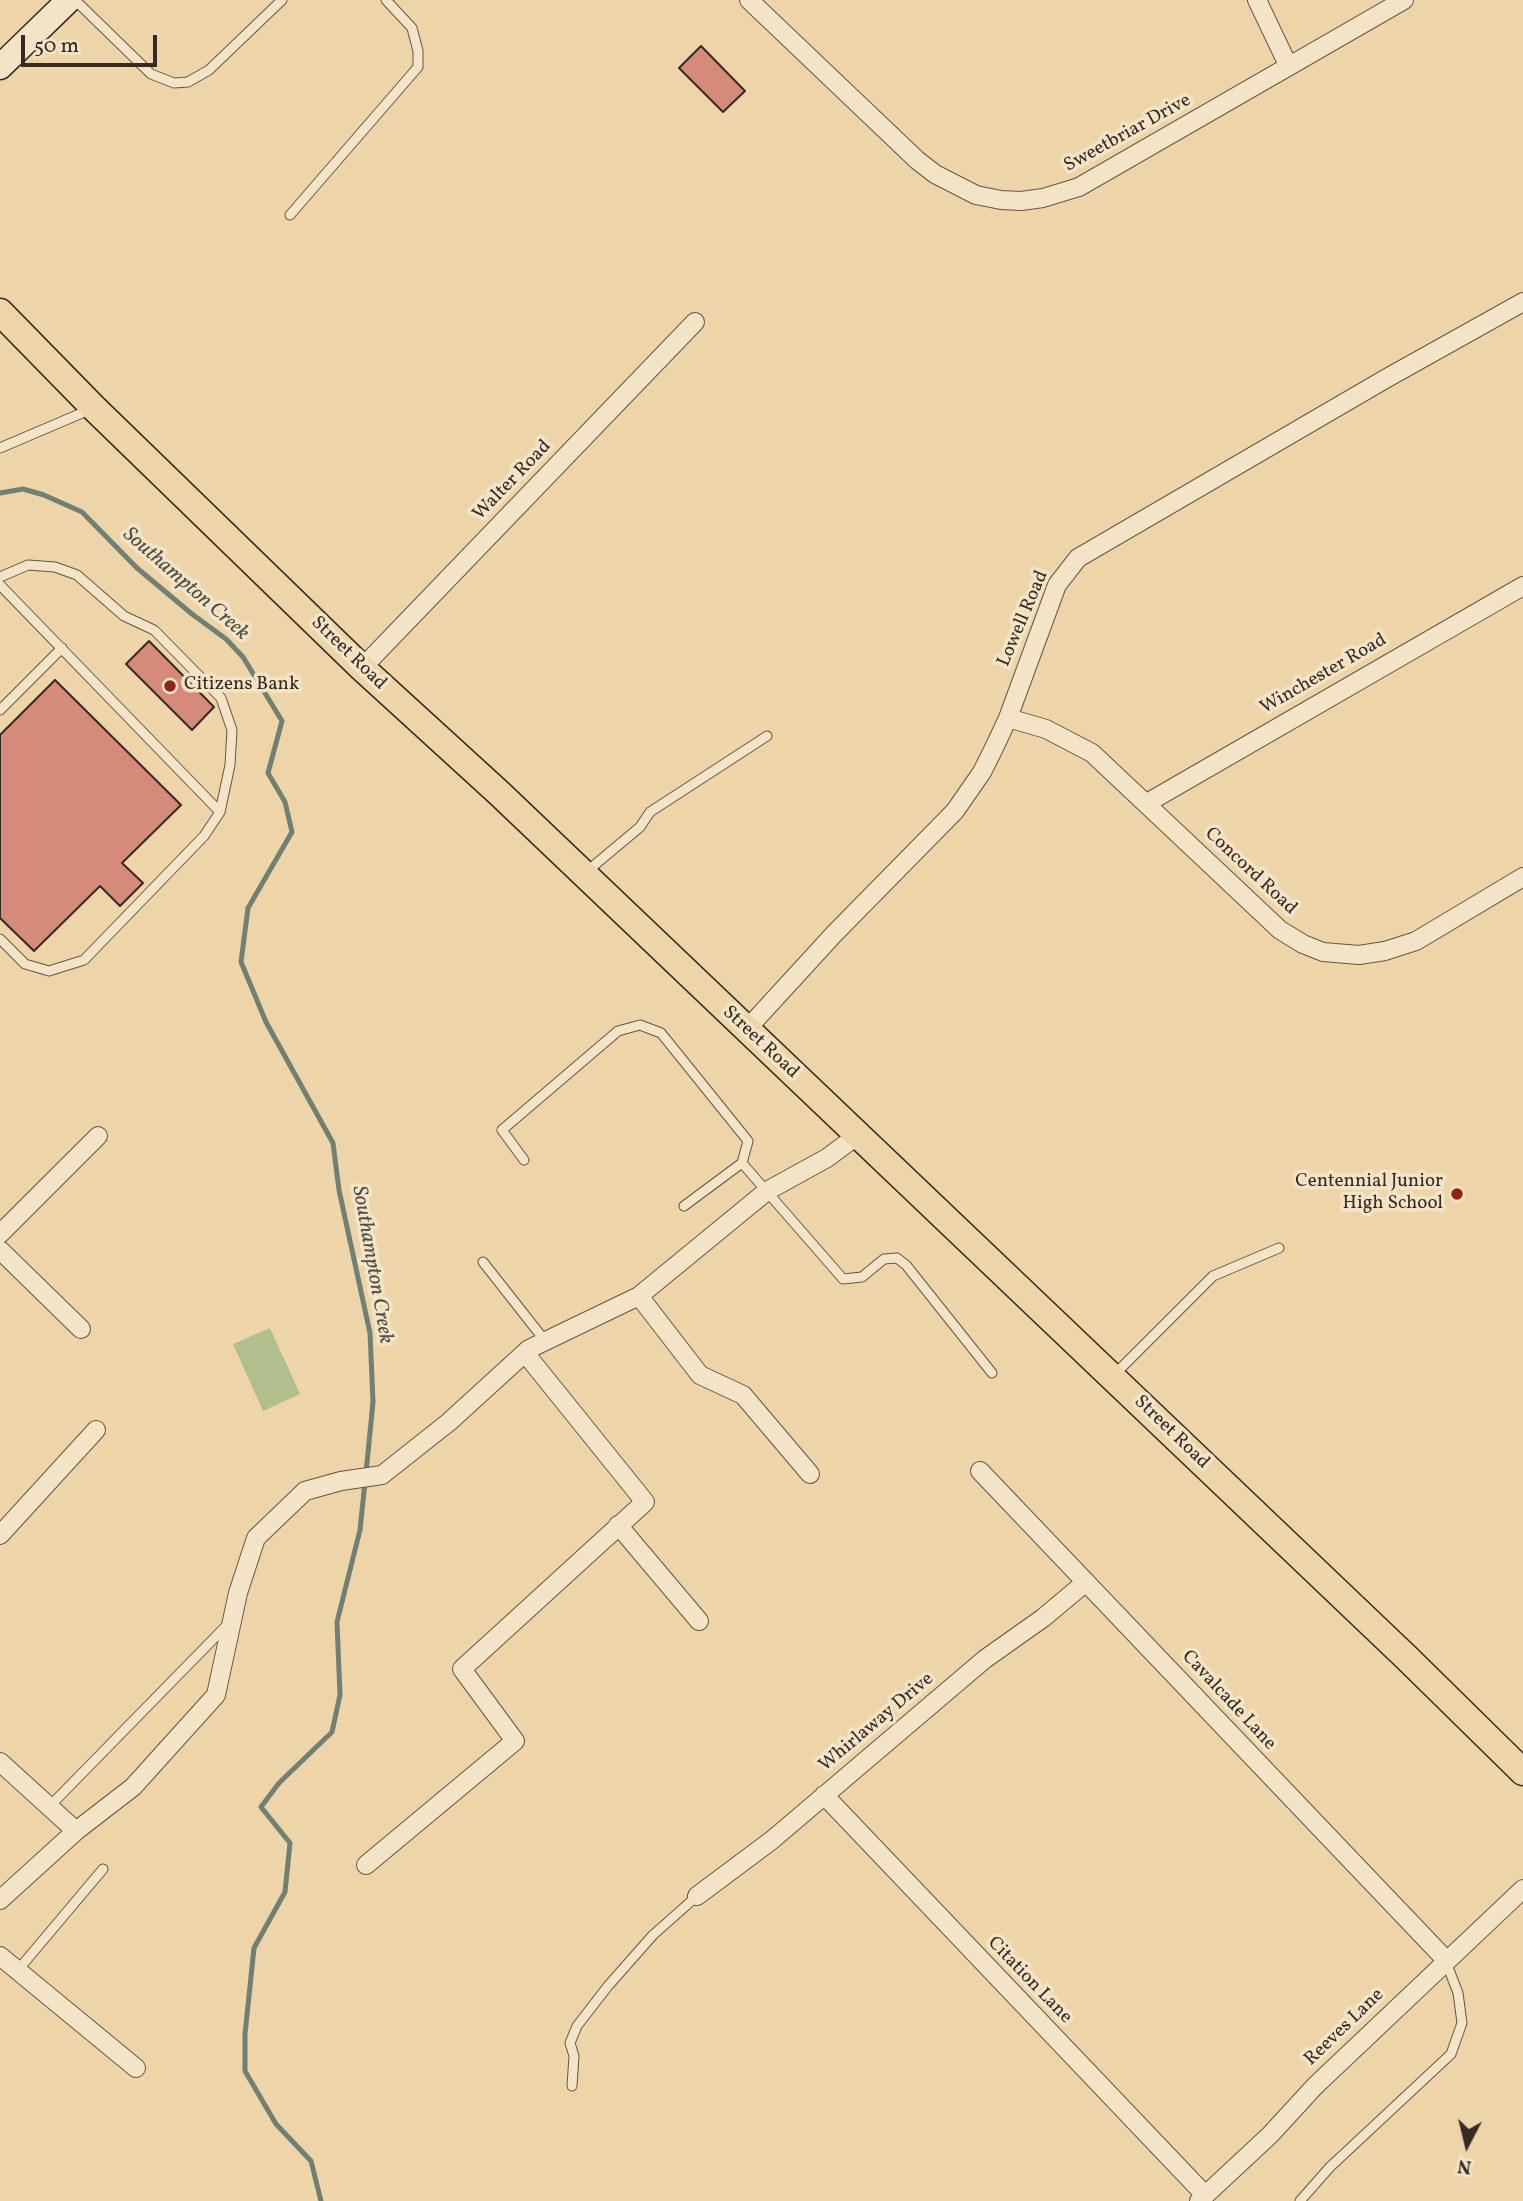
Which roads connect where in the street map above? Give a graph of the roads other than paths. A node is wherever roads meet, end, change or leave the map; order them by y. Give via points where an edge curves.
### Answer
1 (69, 0) edge
2 (75, 0) edge
3 (282, 0) edge
4 (386, 0) edge
5 (749, 0) edge
6 (1257, 0) edge
7 (1404, 0) edge
8 (1288, 65) junction
9 (0, 67) edge
10 (290, 215) dead end
11 (1523, 302) edge
12 (0, 312) edge
13 (695, 323) dead end
14 (94, 408) junction
15 (0, 448) edge
16 (0, 577) edge
17 (0, 585) edge
18 (1523, 586) edge
19 (62, 648) junction
20 (362, 668) junction
21 (0, 709) edge
22 (1008, 718) junction
23 (766, 736) dead end
24 (1147, 803) junction
25 (220, 812) junction
26 (583, 874) junction
27 (1523, 877) edge
28 (0, 939) edge
29 (746, 1030) junction
30 (858, 1135) junction
31 (98, 1136) dead end
32 (524, 1160) dead end
33 (742, 1163) junction
34 (768, 1191) junction
35 (684, 1206) dead end
36 (0, 1234) edge
37 (1279, 1248) dead end
38 (0, 1250) edge
39 (483, 1262) dead end
40 (639, 1296) junction
41 (80, 1329) dead end
42 (546, 1342) junction
43 (525, 1353) junction
44 (992, 1373) dead end
45 (1112, 1377) junction
46 (96, 1430) dead end
47 (980, 1471) dead end
48 (810, 1474) dead end
49 (618, 1525) junction
50 (0, 1535) edge
51 (1086, 1582) junction
52 (232, 1620) junction
53 (699, 1621) dead end
54 (0, 1762) edge
55 (1523, 1772) edge
56 (824, 1795) junction
57 (49, 1807) junction
58 (76, 1831) junction
59 (366, 1865) dead end
60 (103, 1869) dead end
61 (1523, 1889) edge
62 (697, 1896) joint
63 (0, 1900) edge
64 (0, 1955) edge
65 (1446, 1961) junction
66 (18, 1970) junction
67 (136, 2068) dead end
68 (572, 2086) dead end
69 (1202, 2198) edge
70 (1300, 2201) edge

1 - 9 street
2 - 3 lane via 151,74 174,83 188,82 209,70
4 - 10 lane via 412,28 418,67
5 - 8 street, Sweetbriar Drive via 917,160 961,188 1001,200 1043,198 1079,187
6 - 8 street
7 - 8 street, Sweetbriar Drive
11 - 22 street, Lowell Road via 1078,558 1057,585
12 - 14 main road, Street Road
13 - 20 street, Walter Road
14 - 15 lane
14 - 20 main road, Street Road
16 - 25 lane via 28,565 77,575 124,616 154,630 221,698 232,730
17 - 19 lane
18 - 24 street, Winchester Road
19 - 21 lane
19 - 25 lane
20 - 26 main road, Street Road
22 - 24 street, Concord Road via 1046,729 1092,753
22 - 29 street, Lowell Road via 982,772 955,811
23 - 26 lane via 650,812 640,827
24 - 27 street, Concord Road via 1280,930 1323,951 1359,955 1416,941
25 - 28 lane via 204,836 84,960 49,971 25,964
26 - 29 main road, Street Road
29 - 30 main road, Street Road
30 - 34 street
30 - 45 main road, Street Road
31 - 36 street
32 - 33 lane via 502,1130 618,1031 640,1025 661,1033 748,1142
33 - 34 lane
33 - 35 lane
34 - 40 street
34 - 44 lane via 843,1279 862,1277 884,1259 897,1258
37 - 45 lane via 1213,1276
38 - 41 street
39 - 42 lane
40 - 42 street
40 - 48 street via 700,1375 743,1395
42 - 43 street
43 - 49 street via 645,1502
43 - 52 street via 382,1475 304,1491 256,1538
45 - 55 main road, Street Road
46 - 50 street
47 - 51 street, Cavalcade Lane
49 - 53 street
49 - 59 street via 462,1670 514,1741
51 - 56 street, Whirlaway Drive
51 - 65 street, Cavalcade Lane
52 - 57 lane
52 - 58 street via 216,1695 133,1787
54 - 57 street
56 - 62 street, Whirlaway Drive
56 - 69 street, Citation Lane
57 - 58 street
58 - 63 street
60 - 66 lane
61 - 65 street, Reeves Lane
62 - 68 lane via 653,1935 577,2026 570,2043
64 - 66 street
65 - 69 street, Reeves Lane
65 - 70 lane via 1458,1993 1462,2023 1451,2054
66 - 67 street

